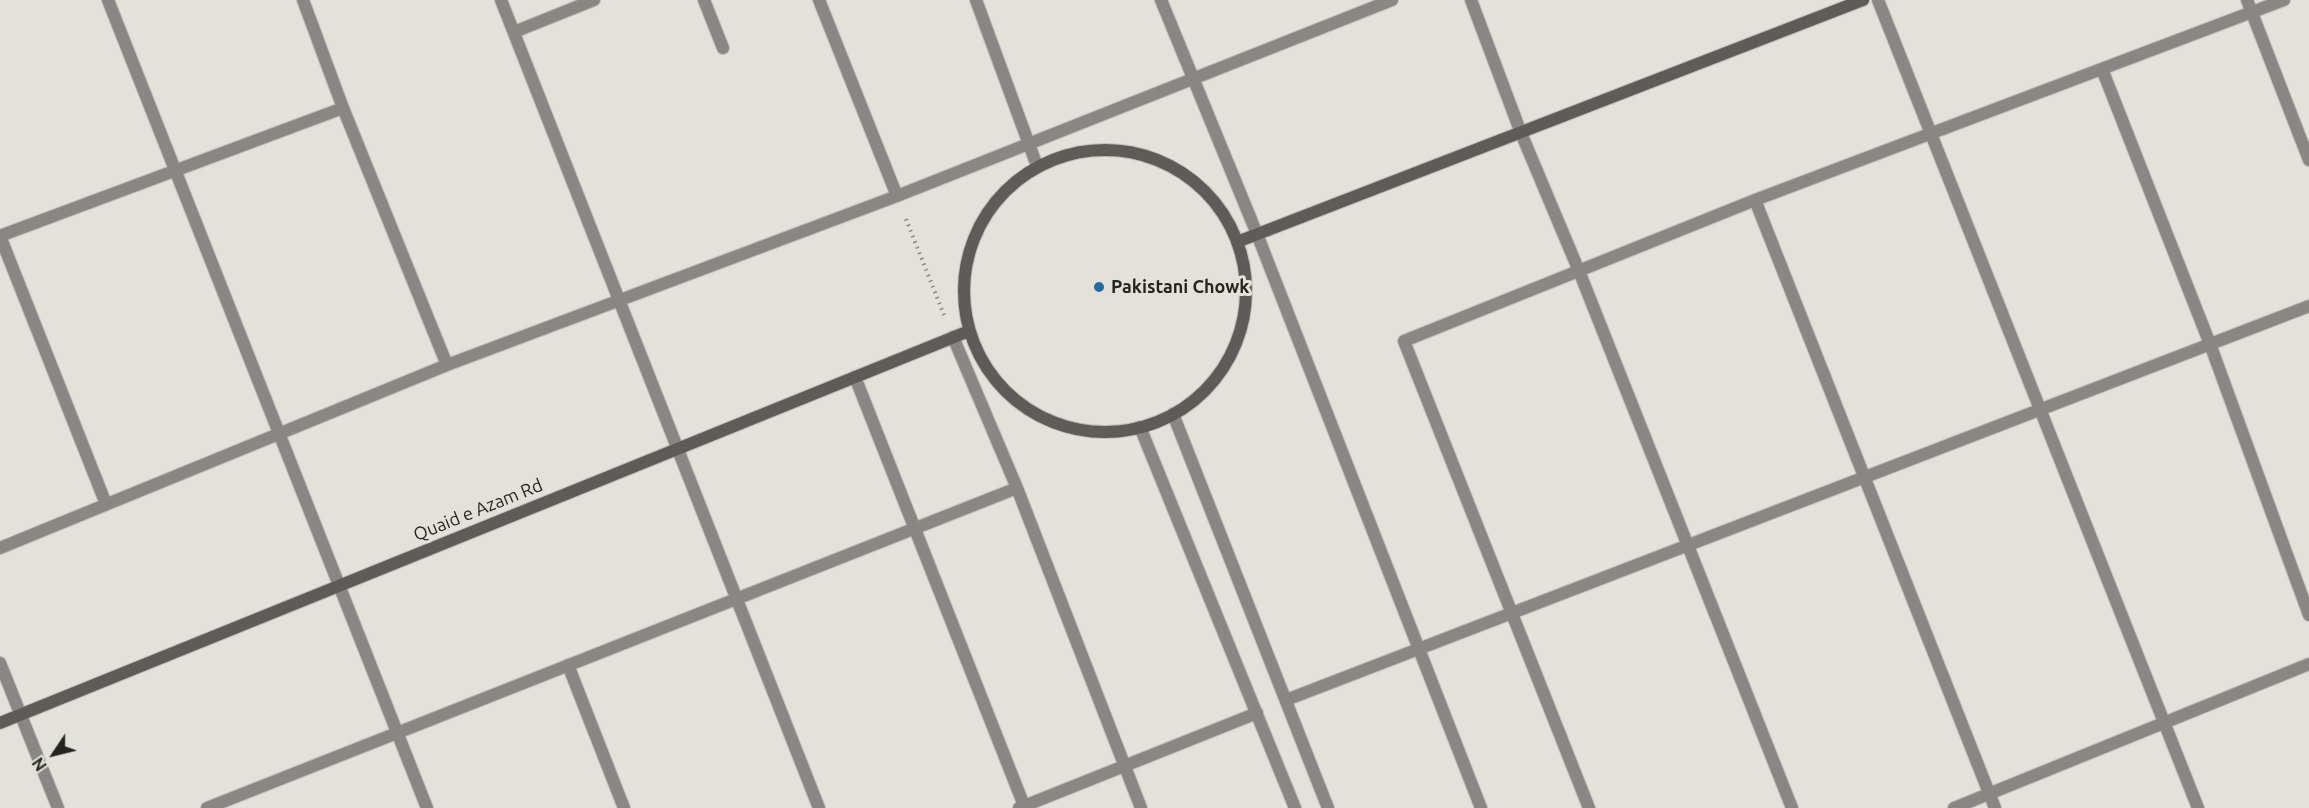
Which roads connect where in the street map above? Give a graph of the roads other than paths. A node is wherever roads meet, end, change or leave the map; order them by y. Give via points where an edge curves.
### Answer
1 (108, 0) edge
2 (303, 0) edge
3 (501, 0) edge
4 (594, 0) edge
5 (704, 0) edge
6 (819, 0) edge
7 (976, 0) edge
8 (1161, 0) edge
9 (1392, 0) edge
10 (1472, 0) edge
11 (1863, 0) edge
12 (1878, 0) edge
13 (2247, 0) edge
14 (2284, 0) edge
15 (2252, 13) junction
16 (514, 32) junction
17 (723, 48) dead end
18 (2102, 69) junction
19 (1192, 78) junction
20 (343, 108) junction
21 (1521, 133) junction
22 (1933, 133) junction
23 (1028, 142) junction
24 (2309, 160) edge
25 (1037, 166) junction
26 (175, 171) junction
27 (897, 196) junction
28 (1755, 200) junction
29 (1257, 234) junction
30 (0, 236) edge
31 (1237, 242) junction
32 (1579, 271) junction
33 (619, 300) junction
34 (2309, 306) edge
35 (969, 331) junction
36 (953, 337) junction
37 (2210, 344) junction
38 (447, 364) junction
39 (855, 377) junction
40 (2041, 409) junction
41 (1173, 414) junction
42 (1140, 428) junction
43 (279, 433) junction
44 (678, 449) junction
45 (1864, 476) junction
46 (1017, 488) junction
47 (106, 504) junction
48 (914, 528) junction
49 (1688, 544) junction
50 (0, 548) edge
51 (340, 586) junction
52 (736, 598) junction
53 (1512, 612) junction
54 (2309, 615) edge
55 (1418, 649) junction
56 (0, 663) edge
57 (2309, 664) edge
58 (568, 665) junction
59 (1286, 700) junction
60 (1257, 713) junction
61 (21, 715) junction
62 (0, 723) edge
63 (2165, 724) junction
64 (397, 732) junction
65 (1125, 766) junction
66 (1990, 795) junction
67 (220, 806) edge
68 (1022, 807) edge
69 (58, 808) edge
70 (207, 808) edge
71 (427, 808) edge
72 (624, 808) edge
73 (819, 808) edge
74 (1141, 808) edge
75 (1295, 808) edge
76 (1328, 808) edge
77 (1481, 808) edge
78 (1589, 808) edge
79 (1792, 808) edge
80 (1954, 808) edge
81 (1995, 808) edge
82 (2198, 808) edge

1 - 26 street
2 - 20 street
3 - 16 street
4 - 16 street
5 - 17 street
6 - 27 street
7 - 23 street
8 - 19 street
9 - 19 street
10 - 21 street
11 - 21 main road
12 - 22 street
13 - 15 street
14 - 15 street
15 - 18 street
15 - 24 street
16 - 33 street
18 - 22 street
18 - 37 street
19 - 23 street
19 - 29 street
20 - 26 street
20 - 38 street
21 - 29 main road
21 - 32 street
22 - 28 street
22 - 40 street
23 - 25 street
23 - 27 street
25 - 31 main road via 1081,151 1128,151 1173,166 1210,195
25 - 35 main road via 1000,196 974,237 964,283
26 - 30 street
26 - 43 street
27 - 33 street
28 - 32 street
28 - 45 street
29 - 31 main road
29 - 55 street
30 - 47 street
31 - 41 main road via 1247,280 1243,326 1225,368 1194,403
32 - 49 street
32 - 53 street via 1404,341
33 - 38 street
33 - 44 street
34 - 37 street
35 - 36 main road, Quaid e Azam Rd
35 - 42 main road via 990,372 1022,405 1063,426 1109,433
36 - 39 main road, Quaid e Azam Rd
36 - 46 street
37 - 40 street
37 - 54 street
38 - 43 street
39 - 44 main road, Quaid e Azam Rd
39 - 48 street
40 - 45 street
40 - 63 street
41 - 42 main road
41 - 59 street
42 - 60 street
43 - 47 street
43 - 51 street
44 - 51 main road, Quaid e Azam Rd
44 - 52 street
45 - 49 street
45 - 66 street
46 - 48 street
46 - 65 street
47 - 50 street
48 - 52 street
48 - 68 street
49 - 53 street
49 - 79 street
51 - 61 main road, Quaid e Azam Rd
51 - 64 street
52 - 58 street
52 - 73 street
53 - 55 street
53 - 78 street
55 - 59 street
55 - 77 street
56 - 61 street
57 - 63 street
58 - 64 street
58 - 72 street
59 - 76 street
60 - 65 street
60 - 75 street
61 - 62 main road, Quaid e Azam Rd
61 - 69 street
63 - 66 street
63 - 82 street
64 - 67 street
64 - 71 street
65 - 68 street
65 - 74 street
66 - 80 street
66 - 81 street
67 - 70 street

